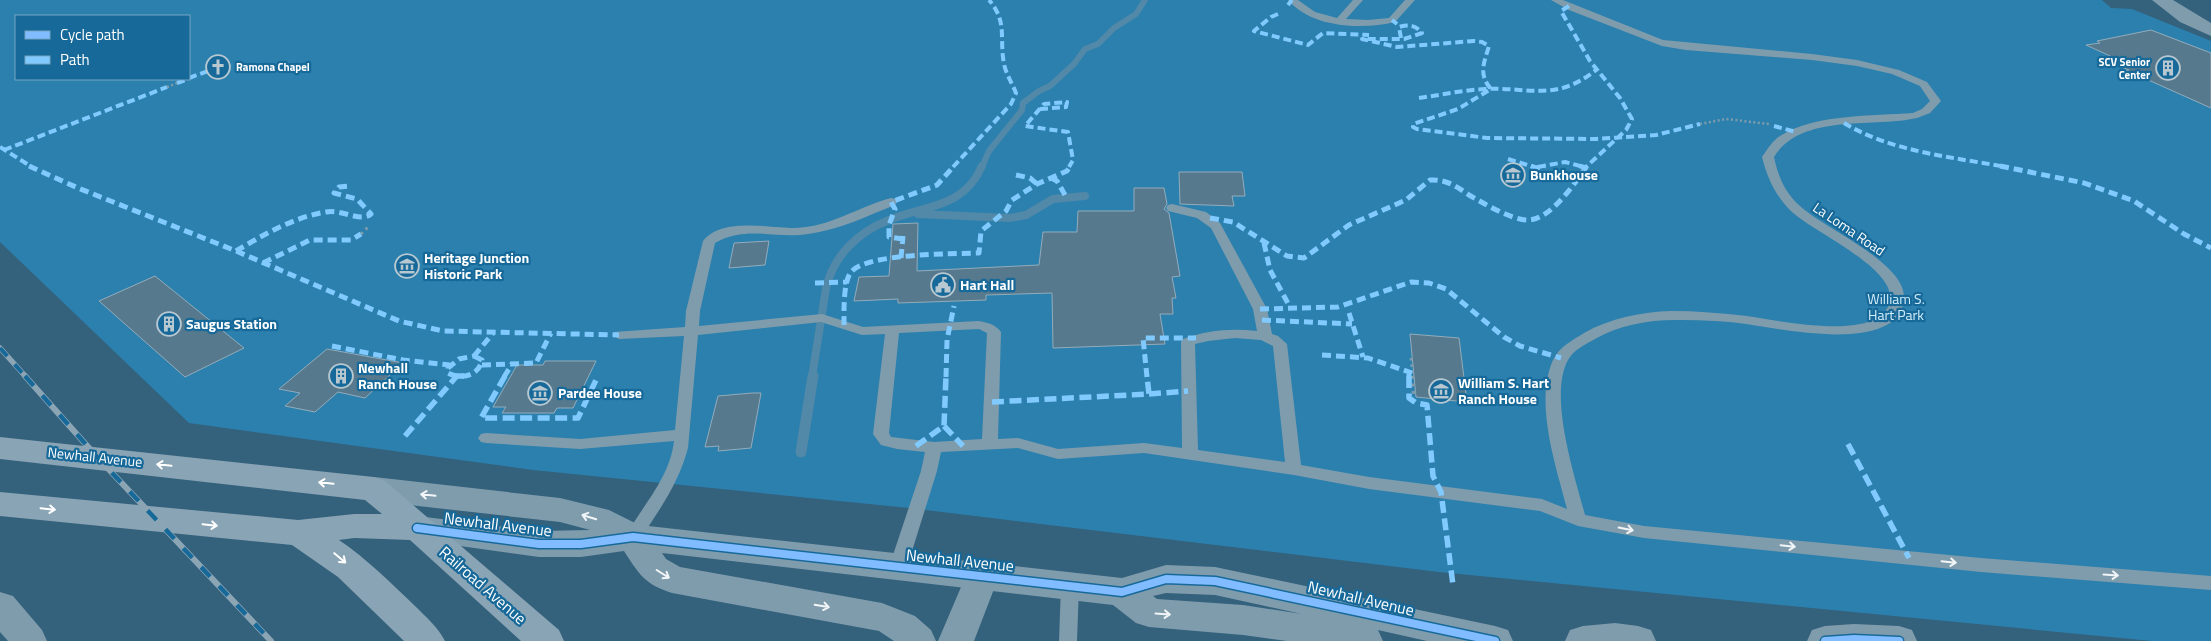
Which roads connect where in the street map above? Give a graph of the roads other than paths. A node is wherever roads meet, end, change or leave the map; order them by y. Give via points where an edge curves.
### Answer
1 (1293, 0) edge
2 (1358, 0) edge
3 (1410, 0) edge
4 (1556, 0) edge
5 (2161, 0) edge
6 (1340, 20) junction
7 (2211, 30) edge
8 (892, 202) dead end
9 (1172, 208) dead end
10 (892, 329) junction
11 (692, 331) junction
12 (618, 335) dead end
13 (1265, 335) junction
14 (682, 435) junction
15 (486, 438) dead end
16 (990, 444) junction
17 (934, 447) junction
18 (0, 448) edge
19 (1190, 454) junction
20 (1294, 469) junction
21 (374, 489) junction
22 (0, 504) edge
23 (1578, 520) junction
24 (417, 528) junction
25 (298, 534) junction
26 (633, 537) junction
27 (898, 567) junction
28 (982, 576) junction
29 (2211, 583) edge
30 (1070, 586) junction
31 (1122, 592) junction
32 (0, 606) edge
33 (29, 641) edge
34 (427, 641) edge
35 (546, 641) edge
36 (918, 641) edge
37 (956, 641) edge
38 (1068, 641) edge
39 (1365, 641) edge
40 (1495, 641) edge
41 (1583, 641) edge
42 (1638, 641) edge
43 (1825, 641) edge
44 (1899, 641) edge

1 - 6 lane via 1301,9
2 - 6 lane
3 - 6 lane via 1392,20 1369,24
4 - 23 lane, La Loma Road via 1662,43 1713,50 1824,57 1872,66 1908,77 1931,90 1936,101 1923,114 1826,124 1800,131 1776,144 1768,157 1780,192 1801,214 1875,263 1886,274 1897,297 1895,309 1887,318 1857,329 1840,331 1702,316 1660,316 1612,325 1575,345 1561,358 1555,380 1554,415
5 - 7 street
8 - 11 lane via 816,229 740,230 716,236 709,242 692,311
9 - 13 lane via 1201,214 1216,226 1260,308
10 - 11 lane via 862,331 822,318
10 - 16 lane via 979,325 994,332
10 - 17 lane via 881,434 886,441 897,444
11 - 12 lane
11 - 14 lane
13 - 19 lane via 1205,335 1188,342
13 - 20 lane via 1280,344
14 - 15 lane via 580,444
14 - 26 lane via 675,469
16 - 17 lane
16 - 19 lane via 1018,443 1058,454 1144,448
17 - 27 lane
21 -> 18 main road, Newhall Avenue
19 - 20 lane
20 - 23 lane via 1369,483 1542,505
21 - 24 main road, Railroad Avenue
26 -> 21 street, Newhall Avenue via 597,519 560,510
22 -> 25 main road, Newhall Avenue
23 -> 29 lane via 1663,534 1981,565
24 - 25 main road, Newhall Avenue via 354,526
24 - 26 street, Newhall Avenue via 539,544 581,544
24 - 35 main road, Railroad Avenue
25 -> 34 main road via 319,543 348,564
26 - 27 street, Newhall Avenue
26 -> 36 street via 654,568 672,579 882,617 895,621
27 - 28 street, Newhall Avenue
28 - 30 street, Newhall Avenue
28 - 37 street
30 - 31 street, Newhall Avenue
30 - 38 lane
31 -> 39 street via 1149,613 1243,620
31 - 40 street, Newhall Avenue via 1166,579 1215,581
32 - 33 street
41 - 42 street via 1614,638
43 - 44 street

